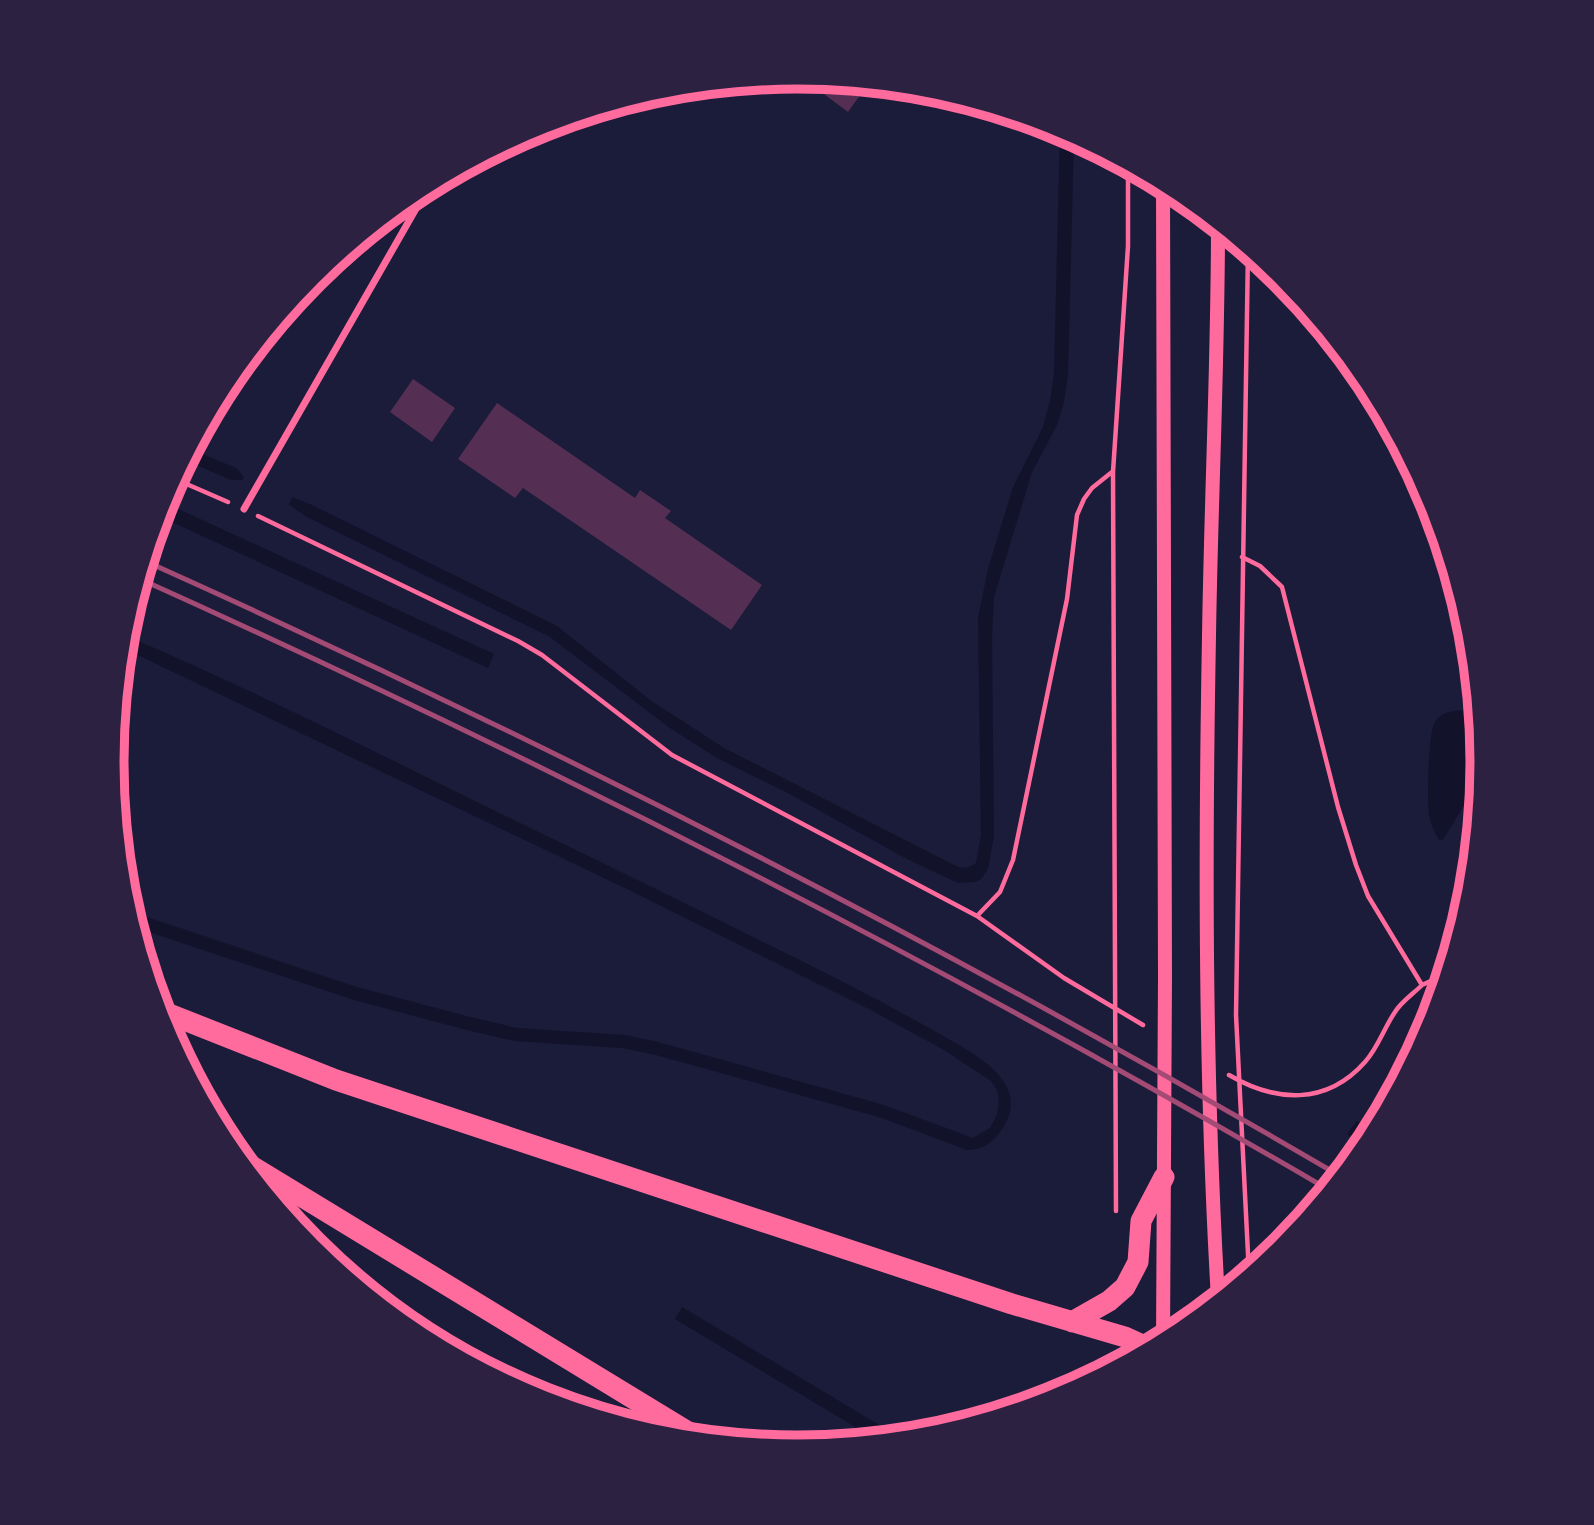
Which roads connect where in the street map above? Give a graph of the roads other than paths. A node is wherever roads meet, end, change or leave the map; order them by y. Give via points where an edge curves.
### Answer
1 (1163, 198) edge
2 (417, 207) edge
3 (1218, 237) edge
4 (244, 509) road end
5 (173, 1016) edge
6 (265, 1174) edge
7 (1164, 1177) junction
8 (1217, 1288) edge
9 (1072, 1322) junction
10 (1163, 1327) edge
11 (1138, 1343) edge
12 (676, 1425) edge

1 - 7 main road
2 - 4 street
3 - 8 main road via 1206,999
5 - 9 highway via 336,1080
6 - 12 highway
7 - 9 highway via 1140,1221 1138,1262 1125,1287
7 - 10 main road
9 - 11 highway

